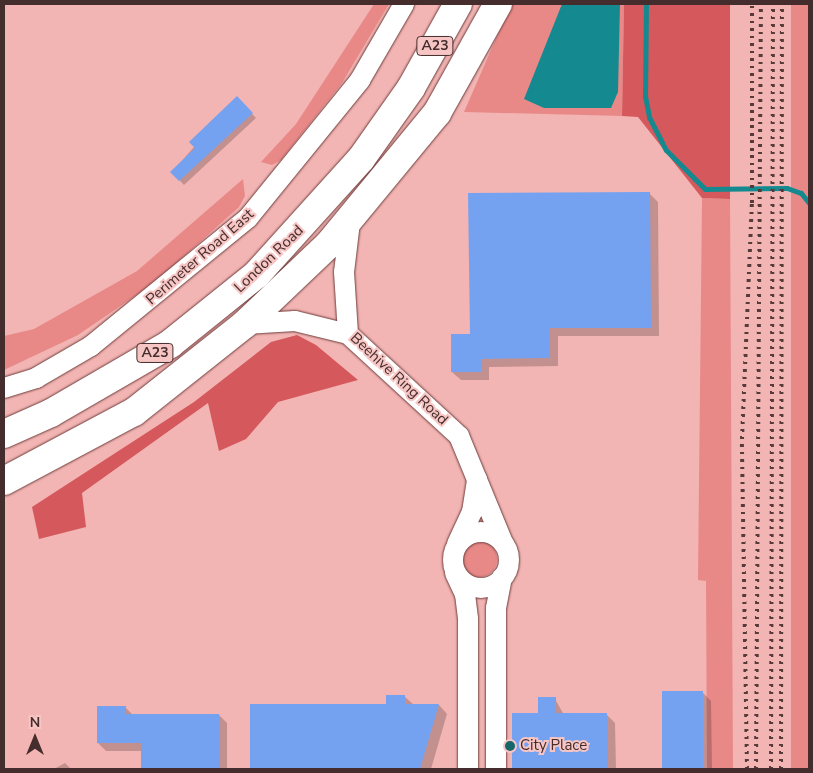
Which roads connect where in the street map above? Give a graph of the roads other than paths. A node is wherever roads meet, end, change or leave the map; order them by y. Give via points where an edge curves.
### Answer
1 (404, 4) edge
2 (458, 4) edge
3 (498, 4) edge
4 (350, 222) junction
5 (245, 324) junction
6 (348, 334) junction
7 (4, 388) edge
8 (4, 434) edge
9 (476, 469) junction
10 (4, 481) edge
11 (503, 543) junction
12 (455, 548) junction
13 (455, 573) junction
14 (502, 578) junction
15 (468, 769) edge
16 (496, 769) edge

1 - 7 street, Perimeter Road East via 360,80 248,218 91,346 36,378
2 - 8 main road, London Road / A23 via 411,88 361,159 257,274 170,344 51,413
3 - 4 main road, London Road / A23 via 437,113
4 - 5 main road, London Road / A23
4 - 6 street, Beehive Ring Road via 344,272
5 - 6 street via 295,321
5 - 10 main road, London Road / A23 via 134,412
6 - 9 street, Beehive Ring Road via 454,430
9 - 11 street, Beehive Ring Road
9 - 12 street via 472,512
11 - 12 street via 490,534 476,532
11 - 14 street via 509,562
12 - 13 street
13 - 14 street via 476,588 491,587
13 - 15 street via 465,594 468,619
14 - 16 street via 496,608

